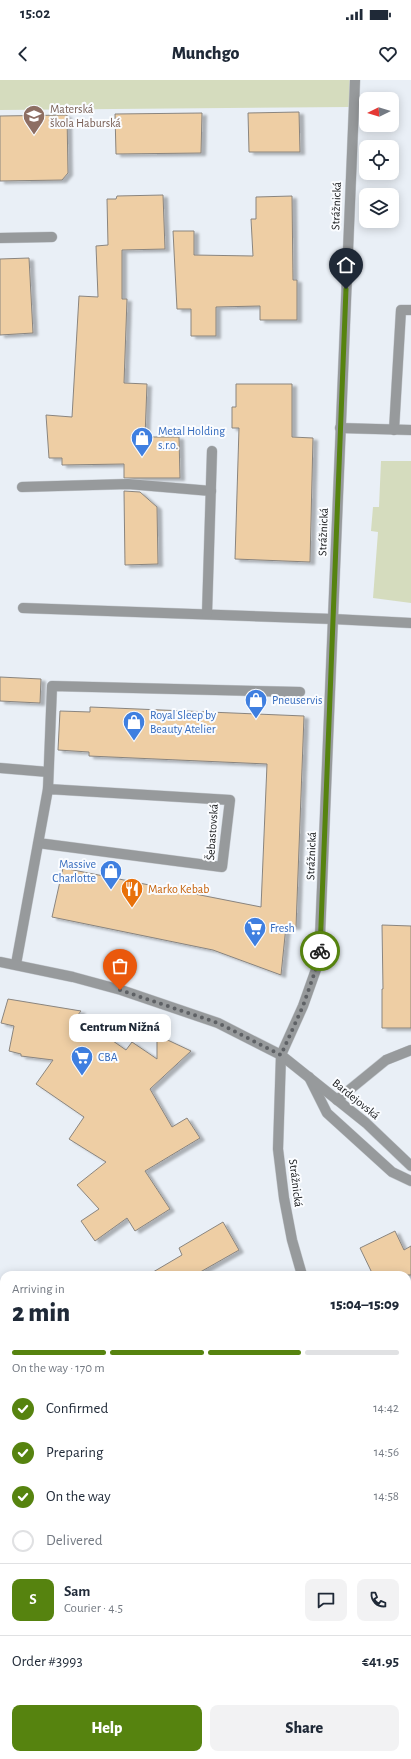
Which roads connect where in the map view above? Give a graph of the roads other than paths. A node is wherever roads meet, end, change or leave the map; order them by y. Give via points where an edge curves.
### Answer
1 (355, 80) edge
2 (52, 237) dead end
3 (0, 238) edge
4 (411, 310) edge
5 (340, 428) junction
6 (394, 430) junction
7 (411, 430) edge
8 (212, 451) dead end
9 (22, 487) dead end
10 (211, 491) junction
11 (23, 608) dead end
12 (207, 614) junction
13 (333, 619) junction
14 (411, 623) edge
15 (300, 692) dead end
16 (0, 768) edge
17 (48, 772) junction
18 (48, 789) junction
19 (38, 843) junction
20 (0, 962) edge
21 (16, 964) junction
22 (411, 1050) edge
23 (281, 1055) junction
24 (309, 1077) junction
25 (337, 1100) junction
26 (411, 1166) edge
27 (411, 1180) edge
28 (301, 1271) edge

1 - 5 street, Strážnická
2 - 3 street
4 - 6 street via 401,310
5 - 6 street
5 - 13 street, Strážnická
6 - 7 street
8 - 10 street
9 - 10 street via 128,484
10 - 12 street
11 - 12 street
12 - 13 street
13 - 14 street
13 - 23 street, Strážnická via 319,960 303,1006
15 - 17 street via 52,686
16 - 17 street
17 - 18 street
18 - 19 street
18 - 19 street, Šebastovská via 230,800 222,867
19 - 21 street
20 - 21 street
21 - 23 street via 73,976 173,1006 218,1023
22 - 25 street via 386,1060
23 - 24 street, Bardejovská
23 - 28 street, Strážnická via 278,1149 284,1198
24 - 25 street, Bardejovská
24 - 27 street via 327,1113 392,1172
25 - 26 street, Bardejovská via 366,1123

